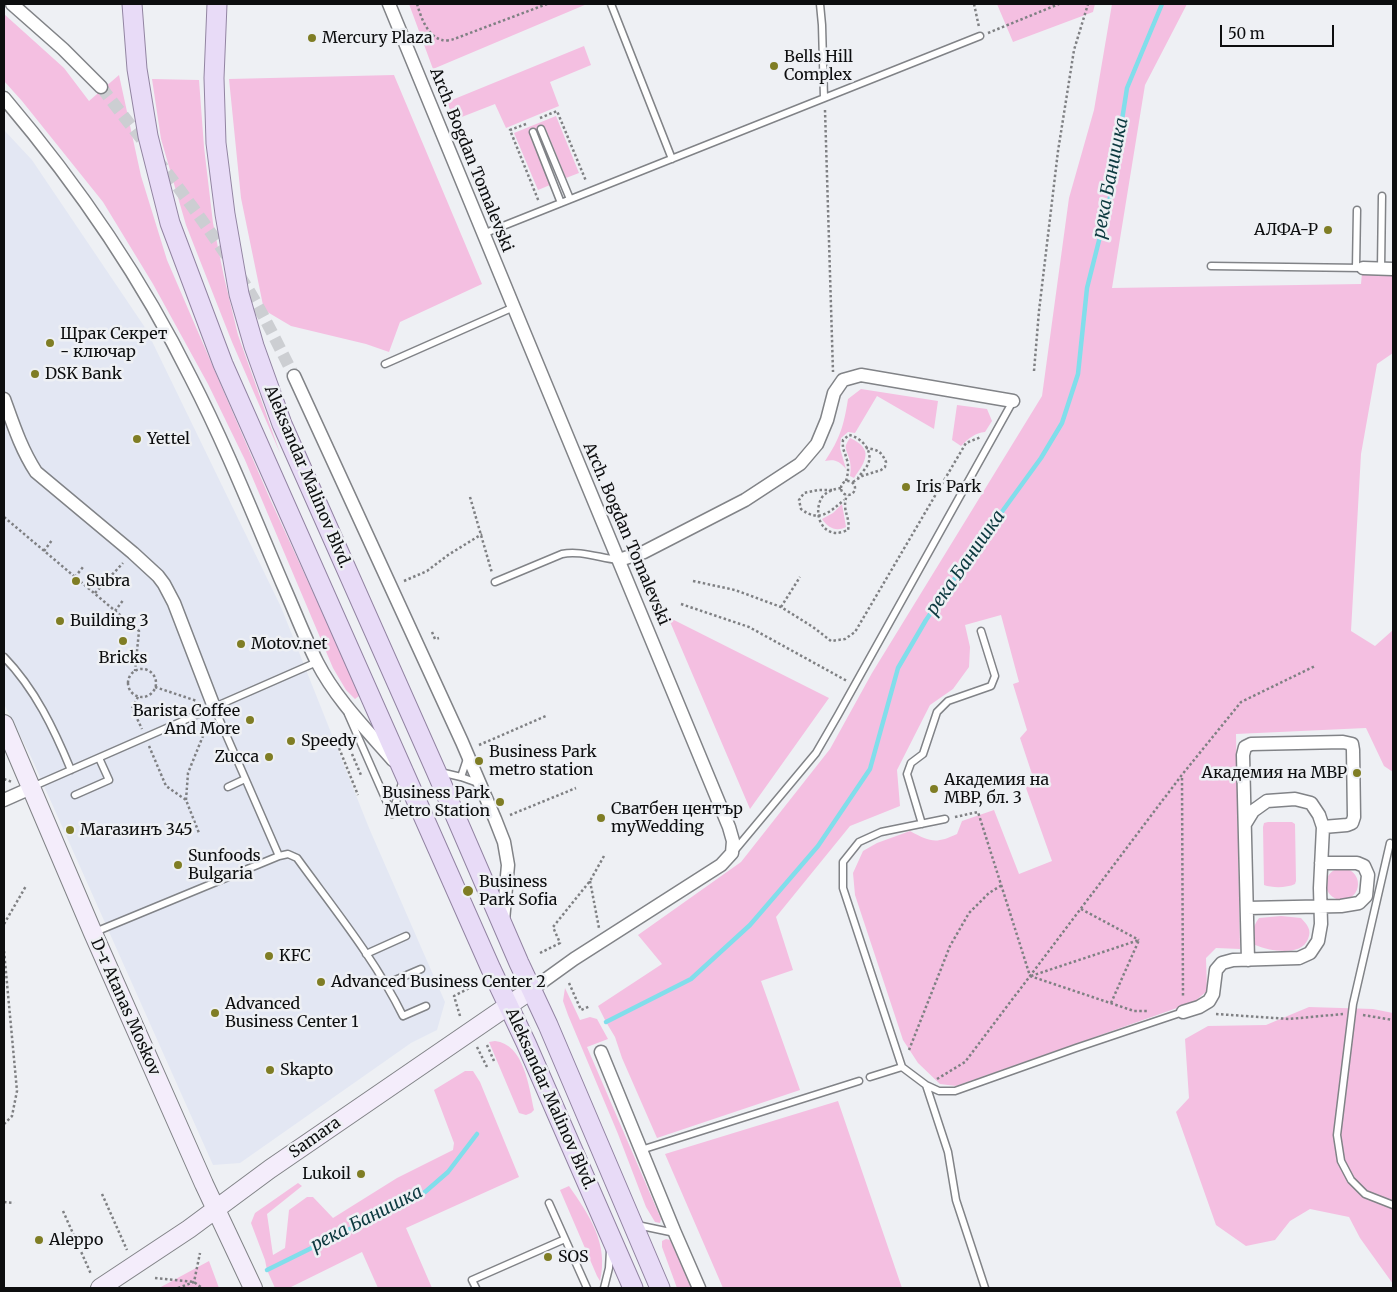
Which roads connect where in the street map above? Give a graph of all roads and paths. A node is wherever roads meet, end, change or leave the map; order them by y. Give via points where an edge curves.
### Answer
1 (12, 4) edge
2 (132, 4) edge
3 (217, 4) edge
4 (389, 4) edge
5 (417, 4) edge
6 (547, 4) edge
7 (611, 4) edge
8 (820, 4) edge
9 (974, 4) edge
10 (1059, 4) edge
11 (1088, 4) edge
12 (980, 36) junction
13 (101, 87) tunnel mouth
14 (4, 98) edge
15 (824, 98) junction
16 (536, 120) dead end
17 (531, 122) dead end
18 (541, 129) dead end
19 (533, 132) dead end
20 (672, 159) junction
21 (590, 191) junction
22 (1382, 196) dead end
23 (570, 199) junction
24 (561, 203) junction
25 (542, 210) junction
26 (1357, 210) dead end
27 (483, 234) junction
28 (1211, 266) dead end
29 (1359, 268) junction
30 (1387, 269) edge
31 (514, 307) junction
32 (385, 364) dead end
33 (1034, 371) dead end
34 (294, 376) tunnel mouth
35 (834, 393) junction
36 (4, 399) edge
37 (1012, 401) joint
38 (992, 438) junction
39 (866, 448) junction
40 (858, 478) junction
41 (846, 481) junction
42 (853, 482) junction
43 (841, 488) junction
44 (832, 490) junction
45 (470, 497) dead end
46 (846, 497) junction
47 (818, 516) junction
48 (4, 517) edge
49 (482, 534) junction
50 (52, 540) dead end
51 (44, 551) junction
52 (132, 553) junction
53 (619, 560) junction
54 (83, 566) dead end
55 (75, 577) junction
56 (800, 577) dead end
57 (404, 581) dead end
58 (693, 581) dead end
59 (495, 582) joint
60 (94, 594) junction
61 (124, 599) dead end
62 (681, 604) dead end
63 (782, 607) junction
64 (115, 611) junction
65 (981, 631) dead end
66 (432, 632) dead end
67 (439, 638) dead end
68 (4, 657) edge
69 (317, 662) junction
70 (1315, 666) dead end
71 (135, 671) junction
72 (855, 685) junction
73 (155, 687) junction
74 (138, 697) junction
75 (341, 699) junction
76 (214, 707) junction
77 (546, 716) dead end
78 (4, 724) edge
79 (145, 737) junction
80 (348, 744) dead end
81 (479, 745) dead end
82 (352, 754) dead end
83 (468, 757) junction
84 (99, 758) junction
85 (71, 770) junction
86 (436, 771) junction
87 (405, 773) junction
88 (361, 775) dead end
89 (1182, 776) junction
90 (461, 777) junction
91 (245, 779) junction
92 (479, 784) junction
93 (228, 787) dead end
94 (31, 788) junction
95 (576, 788) dead end
96 (75, 795) dead end
97 (358, 795) dead end
98 (4, 800) edge
99 (186, 800) junction
100 (510, 815) dead end
101 (945, 819) joint
102 (922, 824) junction
103 (1245, 824) junction
104 (1323, 827) junction
105 (199, 833) dead end
106 (1390, 843) dead end
107 (732, 853) junction
108 (278, 856) junction
109 (604, 856) dead end
110 (1321, 863) junction
111 (590, 881) junction
112 (1002, 885) junction
113 (26, 886) dead end
114 (1321, 906) junction
115 (1247, 908) junction
116 (1081, 909) junction
117 (502, 923) junction
118 (4, 924) edge
119 (92, 933) junction
120 (406, 936) dead end
121 (605, 940) junction
122 (1139, 940) junction
123 (4, 952) edge
124 (540, 953) dead end
125 (366, 954) junction
126 (1248, 960) junction
127 (421, 969) dead end
128 (1030, 976) junction
129 (479, 983) dead end
130 (569, 983) dead end
131 (386, 984) junction
132 (531, 990) junction
133 (1111, 1003) junction
134 (508, 1005) junction
135 (426, 1006) dead end
136 (590, 1006) dead end
137 (1153, 1011) dead end
138 (1183, 1012) junction
139 (1212, 1014) dead end
140 (1352, 1014) junction
141 (460, 1016) dead end
142 (1393, 1020) edge
143 (487, 1045) dead end
144 (477, 1047) dead end
145 (601, 1052) dead end
146 (494, 1061) dead end
147 (487, 1067) dead end
148 (902, 1067) junction
149 (870, 1077) dead end
150 (858, 1081) dead end
151 (926, 1085) junction
152 (4, 1124) edge
153 (641, 1150) junction
154 (102, 1194) dead end
155 (4, 1202) edge
156 (549, 1203) dead end
157 (14, 1204) dead end
158 (1393, 1205) edge
159 (216, 1209) junction
160 (63, 1211) dead end
161 (632, 1224) junction
162 (608, 1232) junction
163 (675, 1233) junction
164 (565, 1239) junction
165 (200, 1253) dead end
166 (133, 1266) junction
167 (155, 1278) dead end
168 (194, 1282) junction
169 (96, 1284) edge
170 (178, 1288) edge
171 (202, 1288) edge
172 (252, 1288) edge
173 (476, 1288) edge
174 (587, 1288) edge
175 (604, 1288) edge
176 (632, 1288) edge
177 (660, 1288) edge
178 (699, 1288) edge
179 (985, 1288) edge

1 - 13 street
2 - 87 main road, Aleksandar Malinov Blvd. via 137,69 148,136 170,223 223,364
3 - 86 main road, Aleksandar Malinov Blvd. via 216,143 224,214 239,294 282,424
4 - 27 street, Arch. Bogdan Tomalevski
5 - 6 path via 430,33 443,40 454,39
7 - 20 lane
8 - 15 lane
9 - 12 path
10 - 12 path
11 - 33 path via 1074,50 1058,151
12 - 15 lane
14 - 69 street, Aleksandar Malinov Blvd. via 86,203 149,300 192,379
15 - 20 lane
15 - 35 path
16 - 21 path via 557,111
17 - 25 path via 510,130
18 - 23 lane
19 - 24 lane
20 - 21 lane
21 - 23 lane
22 - 30 lane
23 - 24 lane
24 - 25 lane
25 - 27 lane
26 - 29 lane
27 - 31 street, Arch. Bogdan Tomalevski
28 - 29 lane
29 - 30 street
31 - 32 lane
31 - 53 street, Arch. Bogdan Tomalevski
34 - 83 street, Aleksandar Malinov Blvd.
35 - 37 street via 843,380 861,375
35 - 53 street via 828,420 817,444 800,464 745,500 644,552
36 - 52 street via 24,452 36,472
37 - 38 lane
38 - 63 path via 983,436 966,443 855,632 845,639 830,641
38 - 72 lane
39 - 40 path via 869,461
39 - 40 path via 882,453 885,467
39 - 41 path via 854,436 849,435 843,440 848,472
40 - 42 path
41 - 42 path
41 - 43 path
42 - 46 path via 855,491
43 - 44 path
43 - 46 path
44 - 47 path via 823,496
44 - 47 path via 807,492 799,500 800,509 808,515
45 - 49 path
46 - 47 path via 828,513
46 - 47 path via 848,530 838,534 828,532
48 - 51 path
49 - 57 path via 427,572
49 - 59 path
50 - 51 path
51 - 55 path
52 - 60 path
52 - 76 street via 164,584
53 - 59 lane via 570,552
53 - 107 street, Arch. Bogdan Tomalevski via 729,827
54 - 55 path
55 - 60 path
56 - 63 path
58 - 63 path via 735,590
60 - 64 path
61 - 64 path
62 - 72 path via 749,627
64 - 71 path via 139,631
65 - 102 lane via 995,676 992,686 948,701 936,712 923,754 911,763 907,774
66 - 67 path via 435,639
68 - 85 lane via 40,703
69 - 75 street, Aleksandar Malinov Blvd.
69 - 76 lane
70 - 89 path via 1241,702
71 - 73 path via 151,672
71 - 74 path via 128,684 129,690
72 - 107 lane via 816,753
73 - 74 path via 148,696
73 - 76 path
74 - 79 path via 132,708
75 - 87 street, Aleksandar Malinov Blvd.
75 - 87 lane via 392,814
76 - 79 lane
76 - 91 lane
76 - 99 path via 188,773
77 - 81 path
78 - 94 street, D-r Atanas Moskov
79 - 84 lane
79 - 99 path via 166,786
80 - 97 path via 339,748
82 - 88 path
83 - 90 lane
83 - 92 street, Aleksandar Malinov Blvd.
84 - 85 lane
84 - 96 lane via 108,780
85 - 94 lane
86 - 90 lane
86 - 117 main road, Aleksandar Malinov Blvd.
87 - 134 main road, Aleksandar Malinov Blvd.
89 - 116 path
89 - 138 path
90 - 92 lane
91 - 93 lane
91 - 108 lane
92 - 117 street, Aleksandar Malinov Blvd. via 504,842 508,865
94 - 98 street
94 - 119 street, D-r Atanas Moskov
95 - 100 path
99 - 105 path
101 - 102 lane
101 - 112 path via 978,812
102 - 148 lane via 881,832 859,842 843,862 843,888
103 - 104 street via 1253,811 1267,801 1295,799 1311,803
103 - 104 street via 1243,755 1246,747 1251,744 1352,744 1352,823
103 - 115 street
104 - 110 street
106 - 140 lane
107 - 121 street via 721,865
108 - 119 lane
108 - 125 lane via 288,854 297,858
109 - 111 path
110 - 114 street
110 - 114 street via 1357,863 1364,866 1368,875 1366,896 1359,903
111 - 121 path via 597,926
111 - 124 path via 553,927 560,944
112 - 128 path
112 - 148 path via 969,913 950,946
113 - 118 path
114 - 115 street
114 - 126 street via 1318,941 1310,953 1299,958
115 - 126 street
116 - 122 path
116 - 128 path
117 - 132 main road, Aleksandar Malinov Blvd.
119 - 159 street, D-r Atanas Moskov
120 - 125 lane
121 - 132 street
122 - 128 path
122 - 133 path
123 - 152 path via 17,1091 12,1116
125 - 131 lane
126 - 138 street via 1222,963 1216,970 1213,994 1208,1001
127 - 131 lane
128 - 133 path
128 - 151 path via 965,1062
129 - 141 path via 454,996
130 - 136 path via 581,1010
131 - 135 lane via 402,1016
132 - 134 street, Samara
132 - 161 main road, Aleksandar Malinov Blvd.
133 - 137 path via 1134,1011
134 - 159 street, Samara
134 - 162 main road, Aleksandar Malinov Blvd.
138 - 151 lane via 956,1091 939,1092
139 - 140 path via 1289,1019
140 - 142 path
140 - 158 lane via 1337,1135 1341,1160 1351,1180 1365,1194
143 - 146 path
144 - 147 path
145 - 153 street
148 - 149 lane
148 - 151 lane
150 - 153 lane
151 - 179 lane via 948,1152 956,1200
153 - 163 street
154 - 166 path
155 - 157 path
156 - 164 lane
159 - 166 street, Samara
159 - 172 street, D-r Atanas Moskov
160 - 169 path
161 - 163 lane
161 - 177 main road, Aleksandar Malinov Blvd.
162 - 175 lane via 609,1268
162 - 176 main road, Aleksandar Malinov Blvd.
163 - 178 street
164 - 173 lane via 472,1280
164 - 174 lane
165 - 168 path
166 - 169 street, Samara
167 - 168 path
168 - 170 path
168 - 171 path

